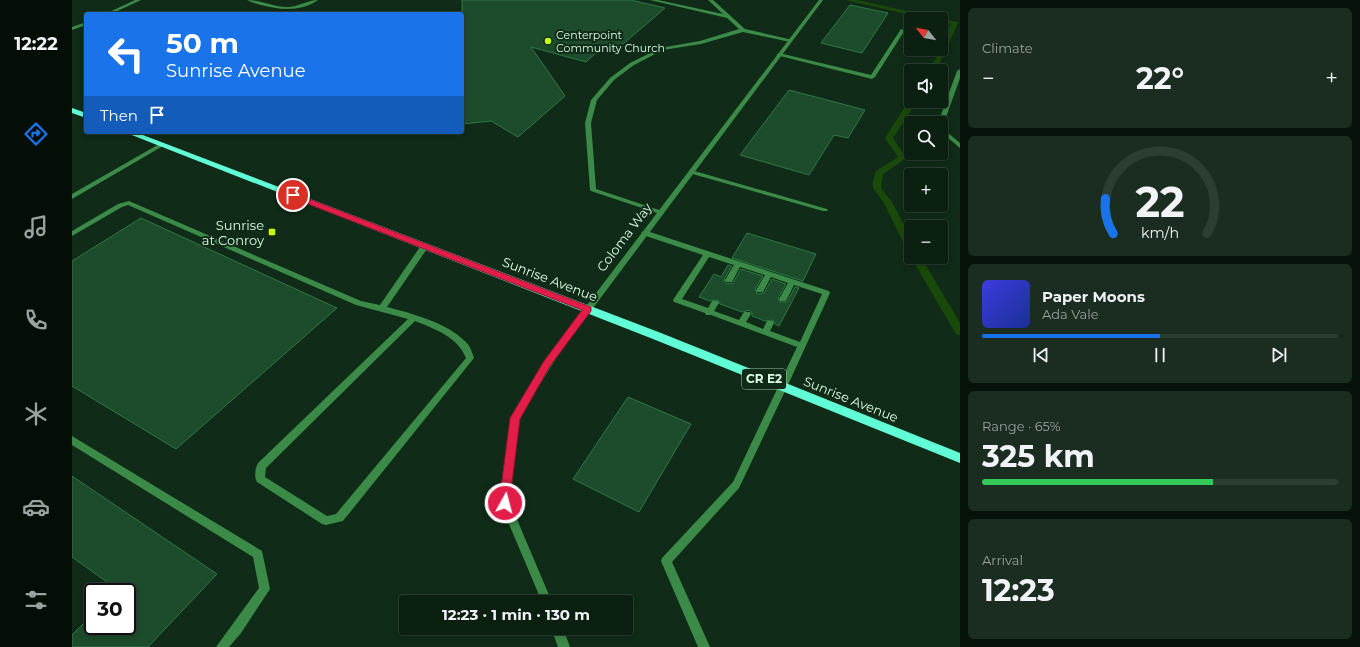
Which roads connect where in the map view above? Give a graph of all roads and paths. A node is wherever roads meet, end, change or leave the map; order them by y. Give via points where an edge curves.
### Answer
1 (139, 0) edge
2 (249, 0) edge
3 (316, 0) edge
4 (652, 0) edge
5 (710, 0) edge
6 (821, 0) edge
7 (112, 12) edge
8 (729, 17) junction
9 (84, 24) edge
10 (72, 29) edge
11 (743, 30) junction
12 (903, 30) dead end
13 (790, 40) junction
14 (779, 55) junction
15 (960, 71) edge
16 (72, 110) edge
17 (84, 115) edge
18 (944, 116) edge
19 (133, 134) edge
20 (948, 135) edge
21 (161, 145) junction
22 (960, 146) edge
23 (691, 172) junction
24 (72, 197) edge
25 (825, 210) dead end
26 (660, 212) junction
27 (645, 233) junction
28 (72, 234) edge
29 (425, 246) junction
30 (707, 254) junction
31 (738, 264) junction
32 (769, 274) junction
33 (729, 280) dead end
34 (792, 282) junction
35 (760, 290) dead end
36 (783, 299) dead end
37 (716, 303) dead end
38 (382, 307) junction
39 (588, 309) junction
40 (709, 313) junction
41 (747, 314) dead end
42 (414, 318) junction
43 (770, 323) dead end
44 (741, 324) junction
45 (765, 333) junction
46 (802, 346) junction
47 (783, 387) junction
48 (72, 440) edge
49 (960, 458) edge
50 (544, 595) edge
51 (560, 635) edge
52 (222, 647) edge
53 (564, 647) edge
54 (704, 647) edge

1 - 7 street
2 - 3 street via 292,10
4 - 8 street
5 - 8 street
6 - 13 street, Coloma Way
8 - 11 street
9 - 10 street
11 - 13 street
11 - 26 street via 662,49 632,64 612,79 594,100 588,123 593,190
12 - 14 street via 872,77
13 - 14 street, Coloma Way
14 - 23 street, Coloma Way
15 - 18 street
16 - 17 main road
19 - 21 main road, Sunrise Avenue / CR E2
20 - 22 street
21 - 24 street
21 - 29 main road, Sunrise Avenue / CR E2
23 - 25 street
23 - 26 street, Coloma Way
26 - 27 street, Coloma Way
27 - 30 street
27 - 39 street, Coloma Way
28 - 38 street via 120,205 129,203 360,303
29 - 38 street
29 - 39 main road, Sunrise Avenue / CR E2
30 - 31 street
30 - 40 street via 677,300
31 - 32 street
31 - 33 street
32 - 34 street
32 - 35 street
34 - 36 street
34 - 46 street via 826,293
37 - 40 street
38 - 42 street
39 - 47 main road, Sunrise Avenue / CR E2
39 - 50 street, Coloma Way via 547,363 515,418 505,503
40 - 44 street
41 - 44 street
42 - 42 street via 261,466 260,479 326,521 339,518 470,358 464,344 452,335
43 - 45 street
44 - 45 street
45 - 46 street
46 - 47 street
47 - 49 main road, Sunrise Avenue / CR E2
47 - 54 street via 736,485 666,561
48 - 52 street via 258,554 266,589
51 - 53 street

